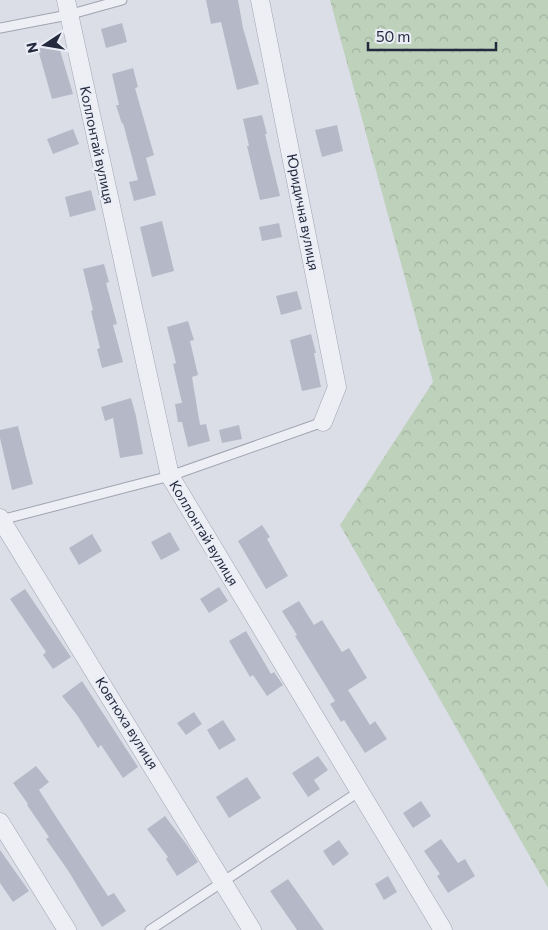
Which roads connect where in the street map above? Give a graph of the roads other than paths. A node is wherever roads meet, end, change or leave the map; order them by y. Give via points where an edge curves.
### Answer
1 (122, 0) edge
2 (260, 0) edge
3 (67, 7) edge
4 (0, 28) edge
5 (323, 422) joint
6 (170, 476) junction
7 (1, 519) edge
8 (360, 791) junction
9 (0, 822) edge
10 (223, 881) junction
11 (67, 930) edge
12 (150, 930) edge
13 (252, 930) edge
14 (443, 930) edge

1 - 3 lane
2 - 5 street, Юридична вулиця via 338,387
3 - 4 lane
3 - 6 street, Коллонтай вулиця
5 - 6 lane
6 - 7 lane
6 - 8 street, Коллонтай вулиця
7 - 10 street, Ковтюха вулиця
8 - 10 lane
8 - 14 street, Коллонтай вулиця
9 - 11 street
10 - 12 lane
10 - 13 street, Ковтюха вулиця

